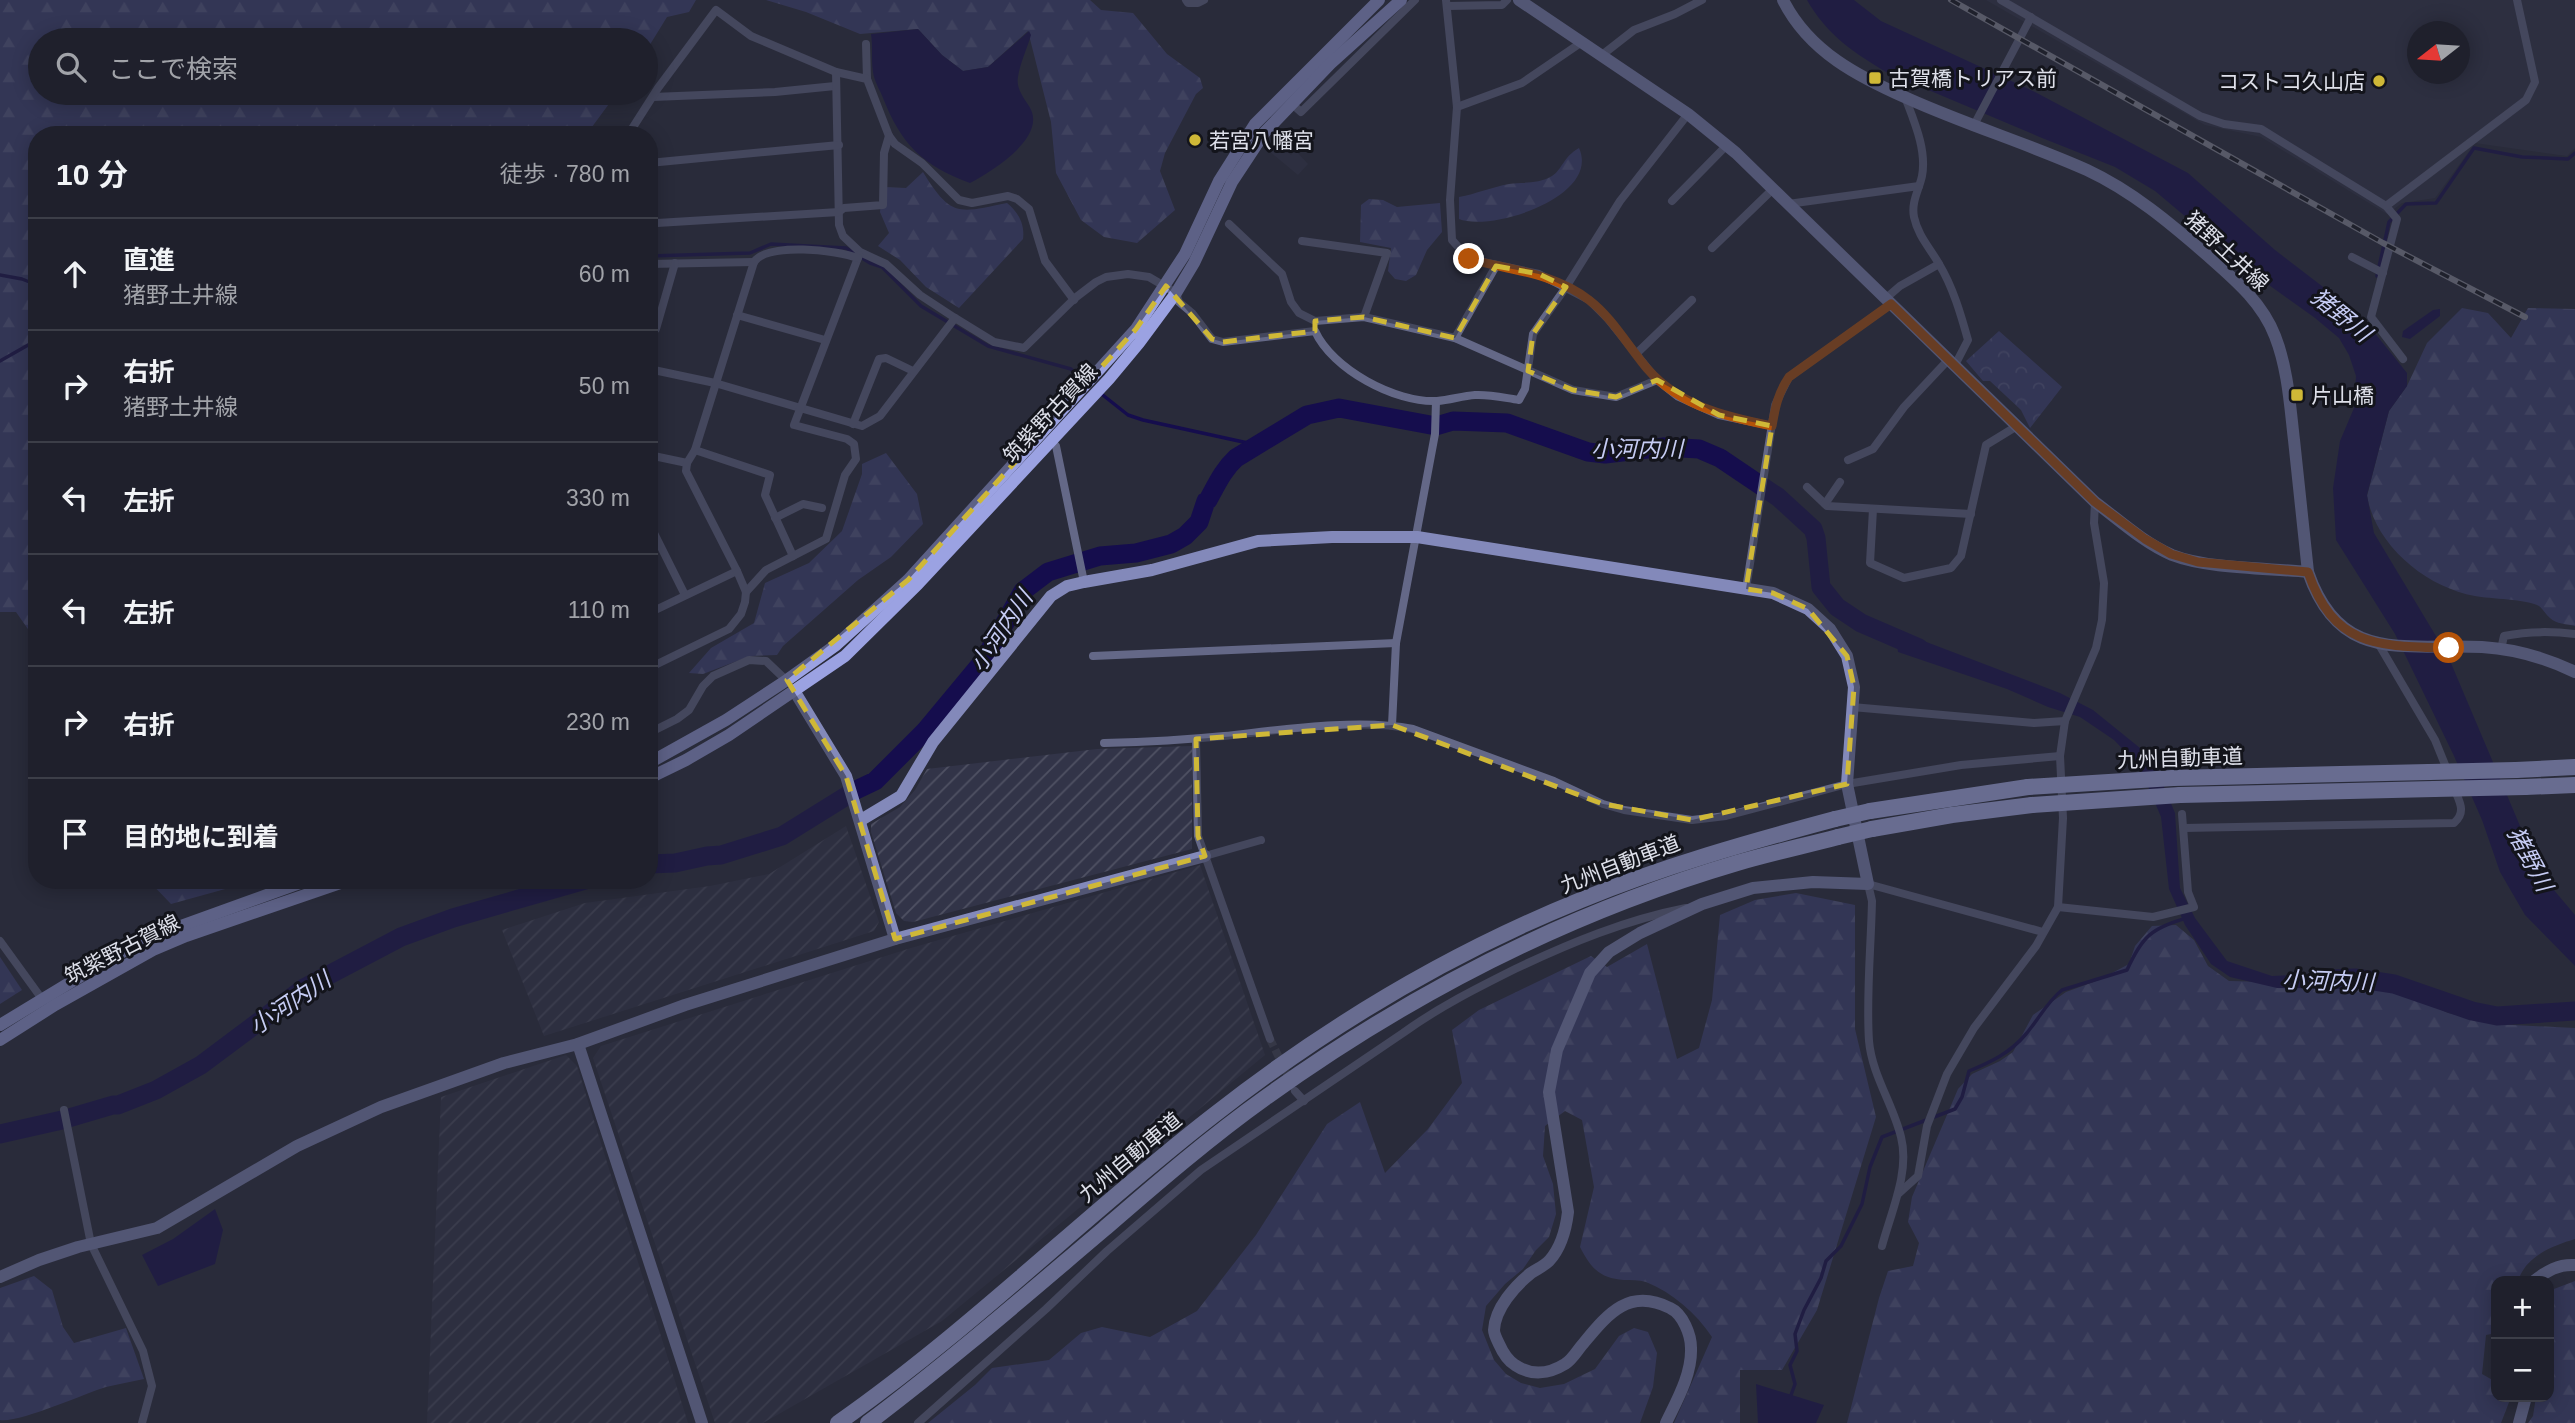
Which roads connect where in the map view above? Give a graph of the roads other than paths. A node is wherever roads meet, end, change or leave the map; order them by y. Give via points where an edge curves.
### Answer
1 (1186, 0) edge
2 (1204, 0) edge
3 (1379, 0) edge
4 (1401, 0) edge
5 (1415, 0) edge
6 (1507, 0) edge
7 (1520, 0) edge
8 (1702, 0) edge
9 (1783, 0) edge
10 (2001, 0) edge
11 (2517, 0) edge
12 (1447, 3) edge
13 (2031, 17) junction
14 (1582, 42) junction
15 (866, 44) dead end
16 (1601, 55) junction
17 (836, 72) junction
18 (867, 79) junction
19 (835, 86) junction
20 (658, 90) edge
21 (658, 97) edge
22 (1905, 97) junction
23 (1291, 103) junction
24 (648, 105) edge
25 (1457, 107) junction
26 (1688, 114) junction
27 (634, 126) edge
28 (1973, 127) junction
29 (888, 136) junction
30 (839, 145) junction
31 (1727, 145) junction
32 (658, 162) edge
33 (1919, 186) junction
34 (1773, 189) junction
35 (1672, 201) dead end
36 (1788, 204) junction
37 (2386, 206) junction
38 (839, 212) junction
39 (658, 223) edge
40 (1229, 224) dead end
41 (1302, 241) dead end
42 (1712, 248) dead end
43 (859, 255) junction
44 (2352, 257) dead end
45 (754, 262) junction
46 (675, 263) junction
47 (658, 264) edge
48 (1939, 264) junction
49 (1496, 267) junction
50 (2383, 273) junction
51 (1566, 287) junction
52 (1171, 290) junction
53 (1073, 300) junction
54 (1692, 300) dead end
55 (1888, 302) junction
56 (737, 315) junction
57 (1364, 317) junction
58 (954, 318) junction
59 (658, 322) edge
60 (1315, 326) junction
61 (1455, 338) junction
62 (825, 340) junction
63 (1636, 354) junction
64 (2403, 359) dead end
65 (1952, 362) junction
66 (658, 371) edge
67 (914, 371) junction
68 (1528, 371) junction
69 (1657, 380) junction
70 (715, 383) junction
71 (1435, 404) junction
72 (798, 409) junction
73 (853, 424) junction
74 (1772, 426) junction
75 (2017, 426) junction
76 (1051, 440) junction
77 (695, 450) junction
78 (658, 457) edge
79 (1848, 460) dead end
80 (687, 463) junction
81 (1840, 482) dead end
82 (1807, 487) dead end
83 (2095, 502) junction
84 (1825, 504) junction
85 (822, 508) dead end
86 (1873, 509) junction
87 (1971, 514) junction
88 (775, 517) junction
89 (1417, 537) junction
90 (658, 541) edge
91 (793, 556) junction
92 (737, 571) junction
93 (2308, 572) junction
94 (1082, 578) junction
95 (1746, 589) junction
96 (746, 592) junction
97 (685, 595) junction
98 (658, 608) edge
99 (2575, 634) edge
100 (1396, 643) junction
101 (2383, 644) junction
102 (2501, 649) junction
103 (1093, 656) dead end
104 (658, 664) edge
105 (2575, 672) edge
106 (787, 680) junction
107 (795, 692) junction
108 (1852, 707) junction
109 (2065, 721) junction
110 (1392, 725) junction
111 (658, 728) edge
112 (1196, 739) junction
113 (1104, 743) dead end
114 (2060, 756) junction
115 (658, 758) edge
116 (2575, 767) edge
117 (658, 773) edge
118 (1847, 783) junction
119 (2575, 785) edge
120 (2182, 814) dead end
121 (859, 815) junction
122 (2184, 828) junction
123 (1261, 840) dead end
124 (1205, 856) junction
125 (1868, 884) junction
126 (283, 889) edge
127 (323, 889) edge
128 (1702, 904) junction
129 (2058, 906) junction
130 (2043, 932) junction
131 (895, 939) junction
132 (0, 942) edge
133 (42, 999) junction
134 (0, 1025) edge
135 (1270, 1039) tunnel mouth
136 (0, 1040) edge
137 (578, 1044) junction
138 (1295, 1091) tunnel mouth
139 (1304, 1101) junction
140 (64, 1110) dead end
141 (1898, 1194) junction
142 (92, 1244) junction
143 (1882, 1246) dead end
144 (2575, 1265) edge
145 (2540, 1276) edge
146 (0, 1277) edge
147 (2525, 1402) edge
148 (142, 1423) edge
149 (702, 1423) edge
150 (838, 1423) edge
151 (867, 1423) edge
152 (918, 1423) edge
153 (1665, 1423) edge
154 (2519, 1423) edge

1 - 2 street
3 - 52 main road, 筑紫野古賀線 via 1255,124 1219,181
4 - 23 main road, 筑紫野古賀線
5 - 23 street via 1301,112
6 - 12 street via 1502,5
7 - 14 street
8 - 16 street via 1634,30
9 - 22 street, 猪野土井線 via 1809,38 1832,58 1858,76
10 - 13 street
11 - 37 street via 2535,82 2532,92
12 - 25 street
13 - 28 street
13 - 37 street via 2200,116 2261,130
14 - 16 street
14 - 25 street via 1522,83
15 - 18 street
16 - 26 street
17 - 18 street
17 - 19 street
17 - 20 street via 751,36 716,10
18 - 29 street
19 - 21 street
19 - 30 street
22 - 28 street, 猪野土井線
22 - 33 street via 1922,157
23 - 52 main road, 筑紫野古賀線 via 1231,182 1194,263
24 - 27 street
25 - 49 street via 1450,200 1452,240 1469,259
26 - 31 street
26 - 51 street via 1620,201
28 - 93 street, 猪野土井線 via 2076,165 2132,195 2210,257 2257,304 2274,334 2285,372
29 - 38 street via 883,205
29 - 53 street via 959,200 972,203 1008,196 1024,204 1045,261
30 - 32 street
30 - 38 street
31 - 34 street
31 - 35 street
33 - 36 street
33 - 48 street via 1913,204 1916,224
34 - 36 street
34 - 42 street
36 - 55 street
37 - 50 street via 2397,219
38 - 39 street
38 - 43 street via 843,236
40 - 60 street via 1282,274 1291,302
41 - 57 street via 1387,253
43 - 45 street via 776,250
43 - 58 street via 886,264
43 - 62 street
44 - 50 street
45 - 46 street
45 - 56 street
46 - 47 street
46 - 59 street
48 - 55 street via 1900,286
48 - 65 street via 1968,340
49 - 51 street via 1539,274
49 - 61 street
50 - 64 street via 2371,317
51 - 63 street via 1589,300
51 - 68 street via 1533,334
52 - 53 street via 1149,277 1114,275
52 - 60 street via 1212,339
52 - 76 main road, 筑紫野古賀線 via 1124,361
52 - 106 main road, 筑紫野古賀線 via 908,580 836,645
53 - 58 street via 1024,348 994,342
54 - 63 street
55 - 65 street
55 - 74 street via 1789,377 1775,405
56 - 62 street
56 - 70 street
57 - 60 street
57 - 61 street
58 - 67 street
60 - 71 street via 1331,357 1350,371
61 - 68 street
62 - 72 street
63 - 69 street
65 - 75 street
65 - 79 street via 1904,408 1873,449
66 - 70 street
67 - 73 street via 880,416 868,425
67 - 73 street via 879,359
68 - 69 street via 1573,390 1616,397
68 - 71 street via 1518,400 1478,394
69 - 74 street via 1676,396 1718,415
70 - 72 street
70 - 77 street
71 - 89 street via 1435,434
72 - 73 street
72 - 91 street via 794,425 847,439 857,453 845,475 826,539
74 - 95 street
75 - 83 street
75 - 87 street via 1986,444
76 - 94 street via 1056,446
76 - 107 main road, 筑紫野古賀線 via 890,614 845,656
77 - 80 street
77 - 88 street via 769,474 765,495
78 - 80 street
80 - 92 street via 686,471
81 - 84 street
82 - 84 street
83 - 93 street via 2171,554 2198,562
83 - 109 street via 2104,583 2102,620 2096,648
84 - 86 street
85 - 88 street via 803,504
86 - 87 street
86 - 87 street via 1870,563 1904,578 1951,568 1961,556
88 - 91 street
89 - 94 street via 1258,541 1152,570
89 - 95 street
89 - 100 street
90 - 97 street
91 - 96 street via 766,570
92 - 96 street
92 - 97 street
93 - 101 street, 猪野土井線 via 2332,617 2351,633
94 - 121 street via 1051,596 933,742 901,796
95 - 108 street via 1773,593 1808,609 1830,629 1847,656 1854,687
96 - 104 street via 741,614 729,629
97 - 98 street
99 - 102 street via 2525,631 2504,636
100 - 103 street
100 - 110 street
101 - 102 street, 猪野土井線
101 - 122 street via 2435,740 2462,809 2460,818 2440,825
102 - 105 street, 猪野土井線
106 - 107 street
106 - 111 street via 766,661 741,663 713,676 689,710
106 - 115 main road, 筑紫野古賀線
107 - 117 main road, 筑紫野古賀線
107 - 121 street via 846,776
108 - 109 street via 2034,723
108 - 118 street
109 - 114 street
110 - 112 street
110 - 118 street via 1554,781 1603,804 1692,820 1726,816
112 - 113 street
112 - 124 street via 1198,836
114 - 118 street via 1961,765
114 - 129 street via 2063,818
116 - 150 highway, 九州自動車道, bridge via 2173,778 2028,788 1835,819 1683,862 1579,900 1469,952 1361,1012 1260,1080
118 - 125 street
119 - 151 highway, 九州自動車道, bridge via 2180,795 1952,815 1872,829 1737,863 1584,918 1407,1005 1312,1066 1222,1130
120 - 122 street
121 - 131 street
122 - 129 street via 2188,892 2194,907 2153,917
123 - 124 street
124 - 131 street
124 - 135 street
125 - 128 street via 1814,882 1753,888
125 - 130 street
125 - 141 street via 1869,1042 1902,1138 1904,1161
126 - 133 main road, 筑紫野古賀線 via 148,938
127 - 136 main road, 筑紫野古賀線 via 153,950
128 - 139 street via 1625,922 1486,983 1434,1010
128 - 153 street via 1609,952 1590,973 1558,1050 1549,1092 1569,1212 1566,1227 1549,1262 1520,1284 1500,1308 1494,1331 1504,1356 1515,1366 1546,1373 1567,1363 1620,1306 1651,1301 1670,1307 1691,1335 1691,1355
129 - 130 street
130 - 141 street via 1947,1074 1927,1126 1918,1176
131 - 137 street
132 - 133 street
133 - 134 main road, 筑紫野古賀線
137 - 142 street via 504,1063 381,1107 297,1146 157,1228
137 - 149 street
138 - 139 street
139 - 152 street via 1201,1170
140 - 142 street
141 - 143 street
142 - 146 street
142 - 148 street via 143,1351 152,1386
144 - 145 street via 2565,1264
147 - 154 street

